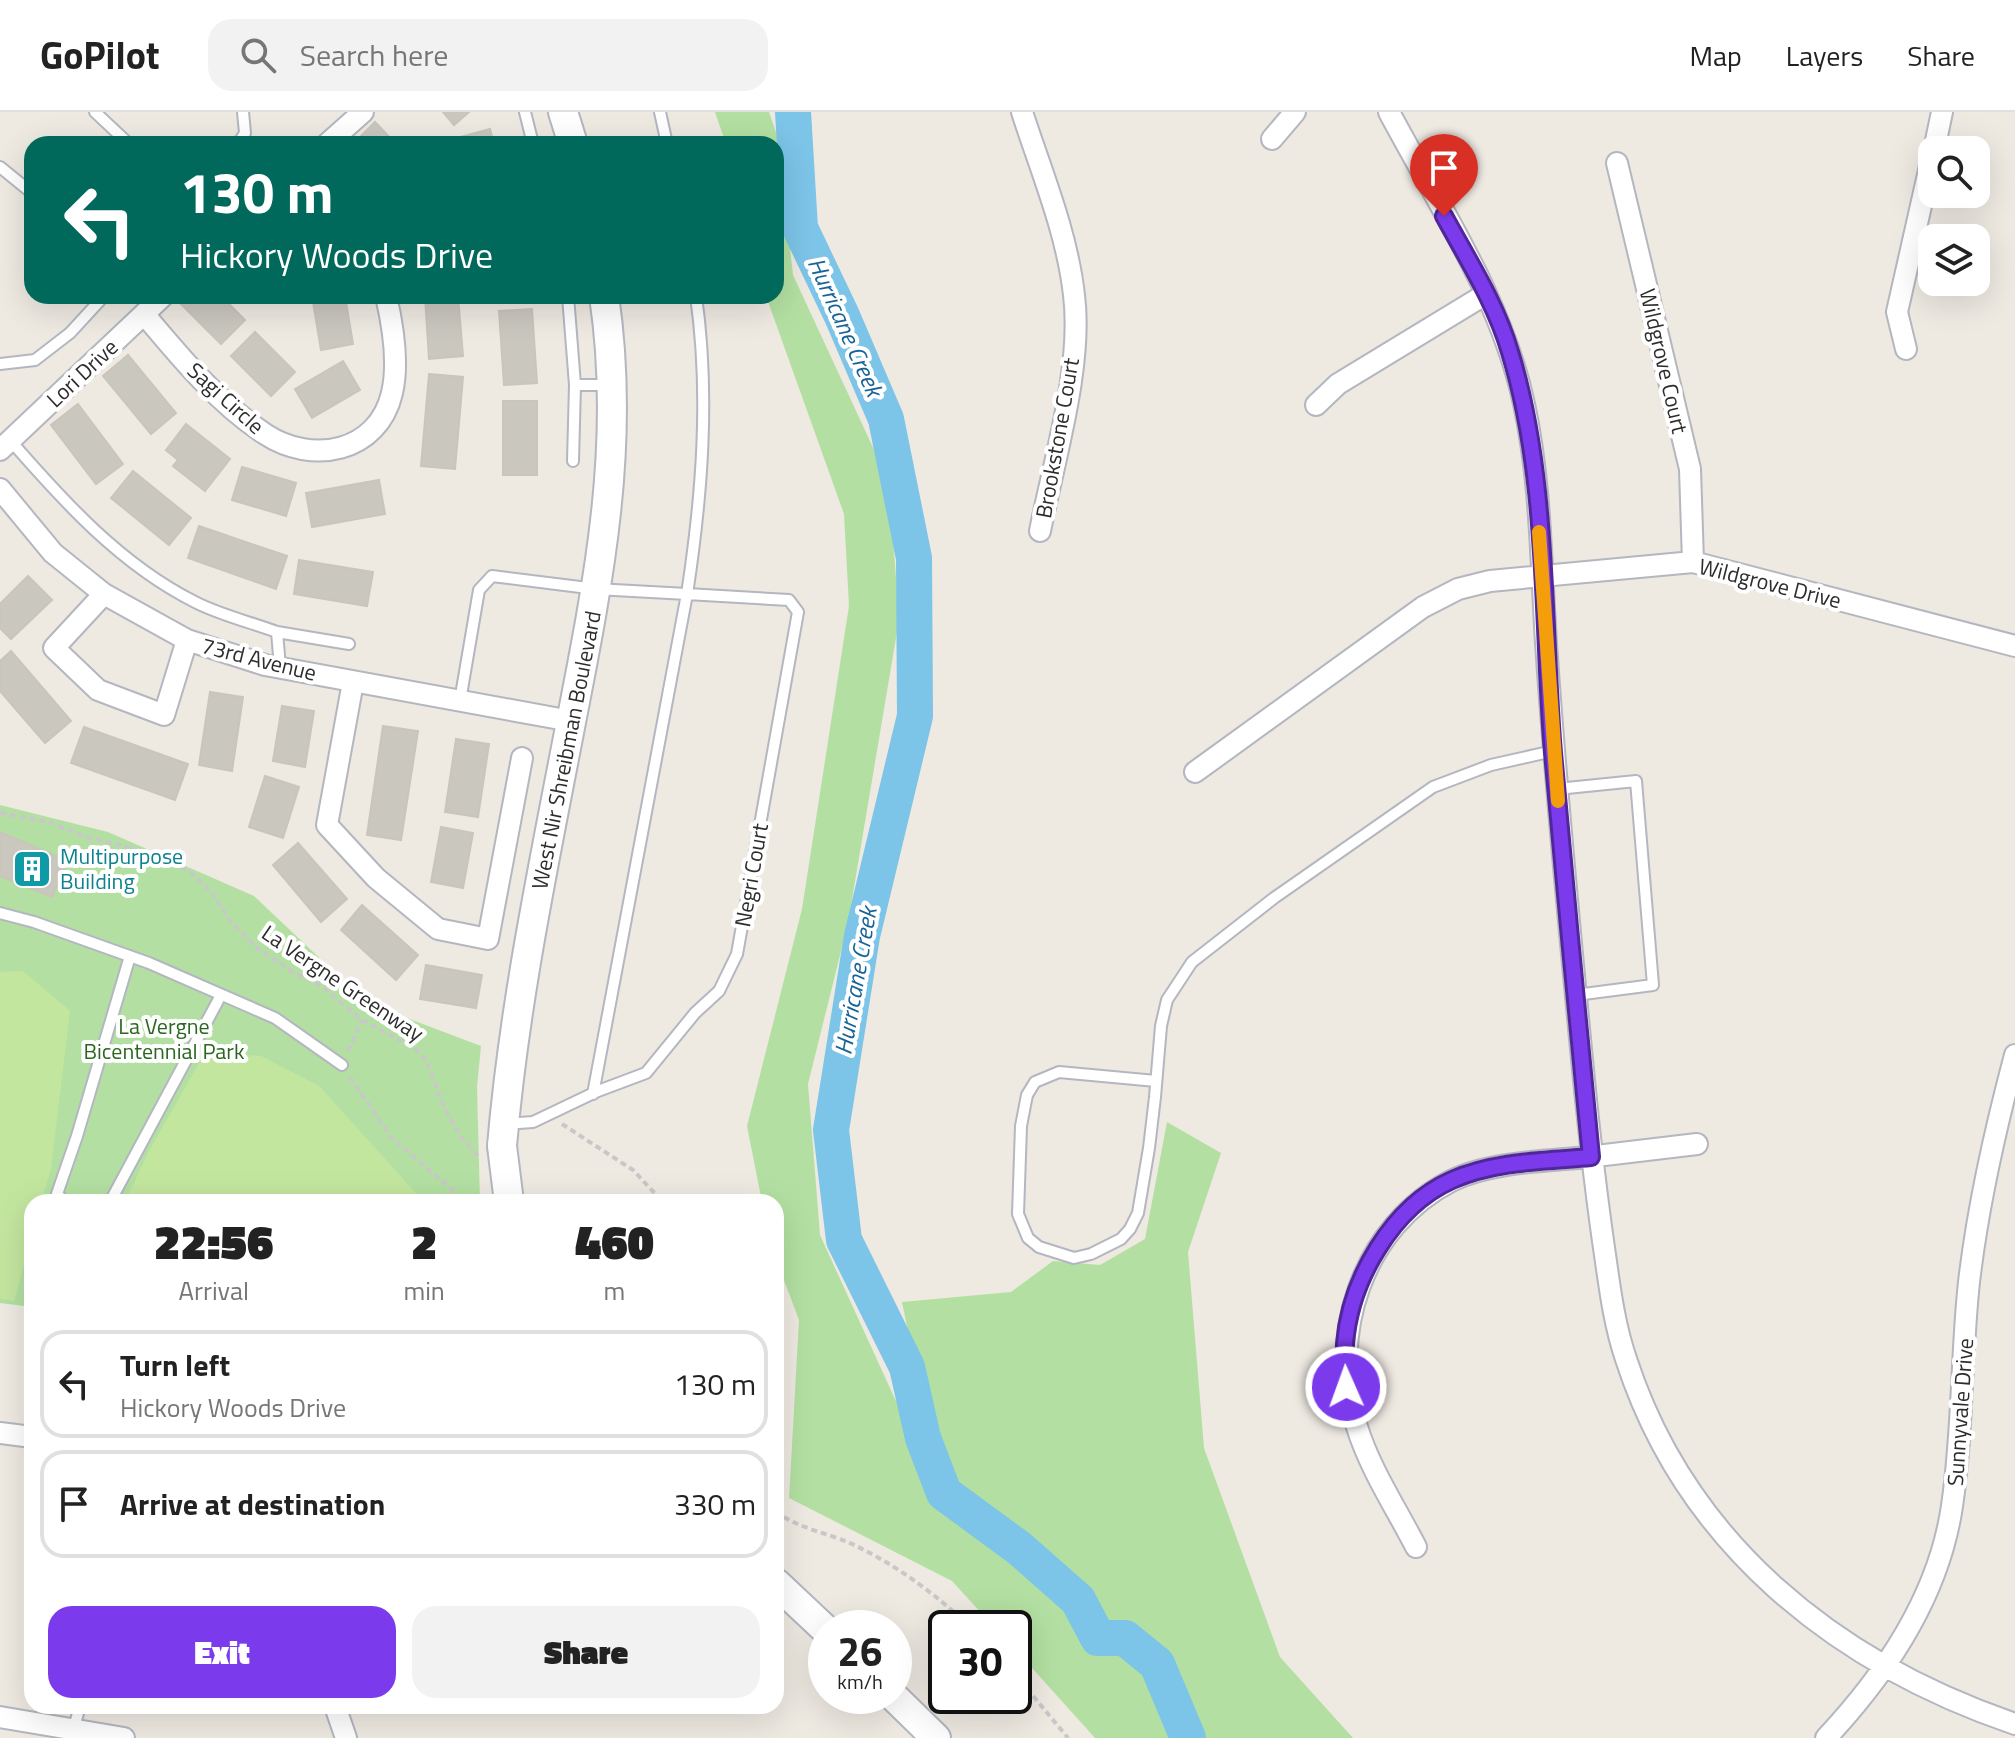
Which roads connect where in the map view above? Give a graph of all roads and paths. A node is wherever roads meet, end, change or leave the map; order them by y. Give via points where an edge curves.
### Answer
1 (95, 112) edge
2 (243, 112) edge
3 (363, 112) edge
4 (525, 112) edge
5 (563, 112) edge
6 (660, 112) edge
7 (1022, 112) edge
8 (1295, 112) edge
9 (1389, 112) edge
10 (1942, 112) edge
11 (120, 136) edge
12 (243, 136) edge
13 (336, 136) edge
14 (531, 136) edge
15 (570, 136) edge
16 (665, 136) edge
17 (1937, 136) edge
18 (1272, 139) dead end
19 (1617, 163) dead end
20 (0, 167) edge
21 (24, 186) edge
22 (1920, 208) edge
23 (1486, 294) junction
24 (97, 304) edge
25 (155, 304) edge
26 (387, 304) edge
27 (569, 304) edge
28 (605, 304) edge
29 (697, 304) edge
30 (144, 314) junction
31 (1906, 349) dead end
32 (0, 364) edge
33 (575, 385) junction
34 (612, 385) junction
35 (1316, 405) dead end
36 (5, 445) edge
37 (573, 461) dead end
38 (0, 489) edge
39 (1040, 531) dead end
40 (1693, 562) junction
41 (1542, 575) junction
42 (596, 589) junction
43 (104, 594) junction
44 (687, 594) junction
45 (277, 632) junction
46 (187, 640) junction
47 (349, 644) dead end
48 (2015, 646) edge
49 (280, 667) junction
50 (353, 682) junction
51 (460, 701) junction
52 (571, 721) junction
53 (1553, 751) junction
54 (522, 758) dead end
55 (1195, 772) dead end
56 (1557, 789) junction
57 (0, 813) edge
58 (0, 913) edge
59 (130, 956) junction
60 (221, 995) junction
61 (1576, 995) junction
62 (362, 1020) junction
63 (2015, 1055) edge
64 (342, 1065) junction
65 (1156, 1081) junction
66 (593, 1094) junction
67 (548, 1115) junction
68 (496, 1144) junction
69 (1697, 1144) dead end
70 (1591, 1157) junction
71 (57, 1194) edge
72 (114, 1194) edge
73 (457, 1194) edge
74 (507, 1194) edge
75 (656, 1194) edge
76 (0, 1433) edge
77 (24, 1436) edge
78 (784, 1514) edge
79 (1416, 1547) dead end
80 (784, 1591) edge
81 (953, 1610) edge
82 (808, 1613) edge
83 (1883, 1667) junction
84 (1032, 1695) edge
85 (78, 1714) edge
86 (338, 1714) edge
87 (911, 1714) edge
88 (0, 1717) edge
89 (2015, 1724) edge
90 (73, 1731) junction
91 (124, 1738) edge
92 (346, 1738) edge
93 (936, 1738) edge
94 (1068, 1738) edge
95 (1826, 1738) edge

1 - 11 lane
2 - 12 lane
3 - 13 street
4 - 14 lane
5 - 15 main road
6 - 16 lane
7 - 39 street, Brookstone Court via 1075,296 1073,362
8 - 18 street
9 - 23 street
10 - 17 street
19 - 40 street, Wildgrove Court via 1690,469
20 - 21 lane
22 - 31 street via 1897,312
23 - 35 street via 1338,384
23 - 41 street via 1510,349 1525,406
24 - 32 lane via 35,360
25 - 30 street, Lori Drive
26 - 30 street, Sagi Circle via 394,360 386,411 363,439 331,451 285,445 266,435 206,384
27 - 33 lane
28 - 34 main road, West Nir Shreibman Boulevard
29 - 44 lane via 703,366 701,490
30 - 36 street, Lori Drive
33 - 34 lane
33 - 37 lane
34 - 42 main road, West Nir Shreibman Boulevard via 610,499
36 - 45 lane via 136,566 196,603
38 - 43 street, 73rd Avenue via 53,553
40 - 41 street, Wildgrove Drive
40 - 48 street, Wildgrove Drive
41 - 53 street
41 - 55 street, Wildgrove Drive via 1458,589 1423,607
42 - 44 lane, Negri Court
42 - 51 lane, Negri Court via 502,575 484,581
42 - 52 main road, West Nir Shreibman Boulevard
43 - 46 street, 73rd Avenue
43 - 46 street via 54,648 98,690 164,715
44 - 66 lane
44 - 66 lane, Negri Court via 789,600 798,612 737,954 719,991 646,1073
45 - 47 lane
45 - 49 lane
46 - 49 street, 73rd Avenue
49 - 50 street, 73rd Avenue
50 - 51 street, 73rd Avenue
50 - 54 street via 327,825 376,878 438,929 488,939
51 - 52 street, 73rd Avenue
52 - 68 main road, West Nir Shreibman Boulevard
53 - 56 street
53 - 65 lane via 1491,765 1433,787 1210,945 1184,971 1167,1000
56 - 61 street
56 - 61 lane via 1636,781 1653,985
57 - 62 path, La Vergne Greenway via 140,850 190,872 257,948 320,985
58 - 59 lane
59 - 60 lane
59 - 71 lane
60 - 64 lane via 275,1018
60 - 72 lane
61 - 70 street
62 - 64 path
62 - 68 path, La Vergne Greenway via 413,1047 426,1060 461,1137
63 - 83 street, Sunnyvale Drive via 1997,1120 1969,1284 1952,1509 1921,1607
64 - 73 path via 390,1136
65 - 65 lane via 1138,1213 1130,1229 1121,1239 1074,1258 1039,1247 1028,1238 1018,1214 1021,1126 1035,1082 1059,1072
66 - 67 lane, Negri Court
67 - 68 lane, Negri Court
67 - 75 path via 633,1170
68 - 74 main road, West Nir Shreibman Boulevard, bridge
69 - 70 street
70 - 79 street via 1511,1164 1452,1180 1399,1222 1362,1278 1345,1345 1346,1387 1363,1442
70 - 83 street via 1610,1294 1625,1357 1673,1465 1705,1515 1742,1558 1785,1597
76 - 77 street
78 - 81 path via 884,1562
80 - 82 main road
83 - 89 street via 1937,1695
83 - 95 street, Sunnyvale Drive
84 - 94 path
85 - 90 lane
86 - 92 street
87 - 93 main road
88 - 90 street
90 - 91 street

